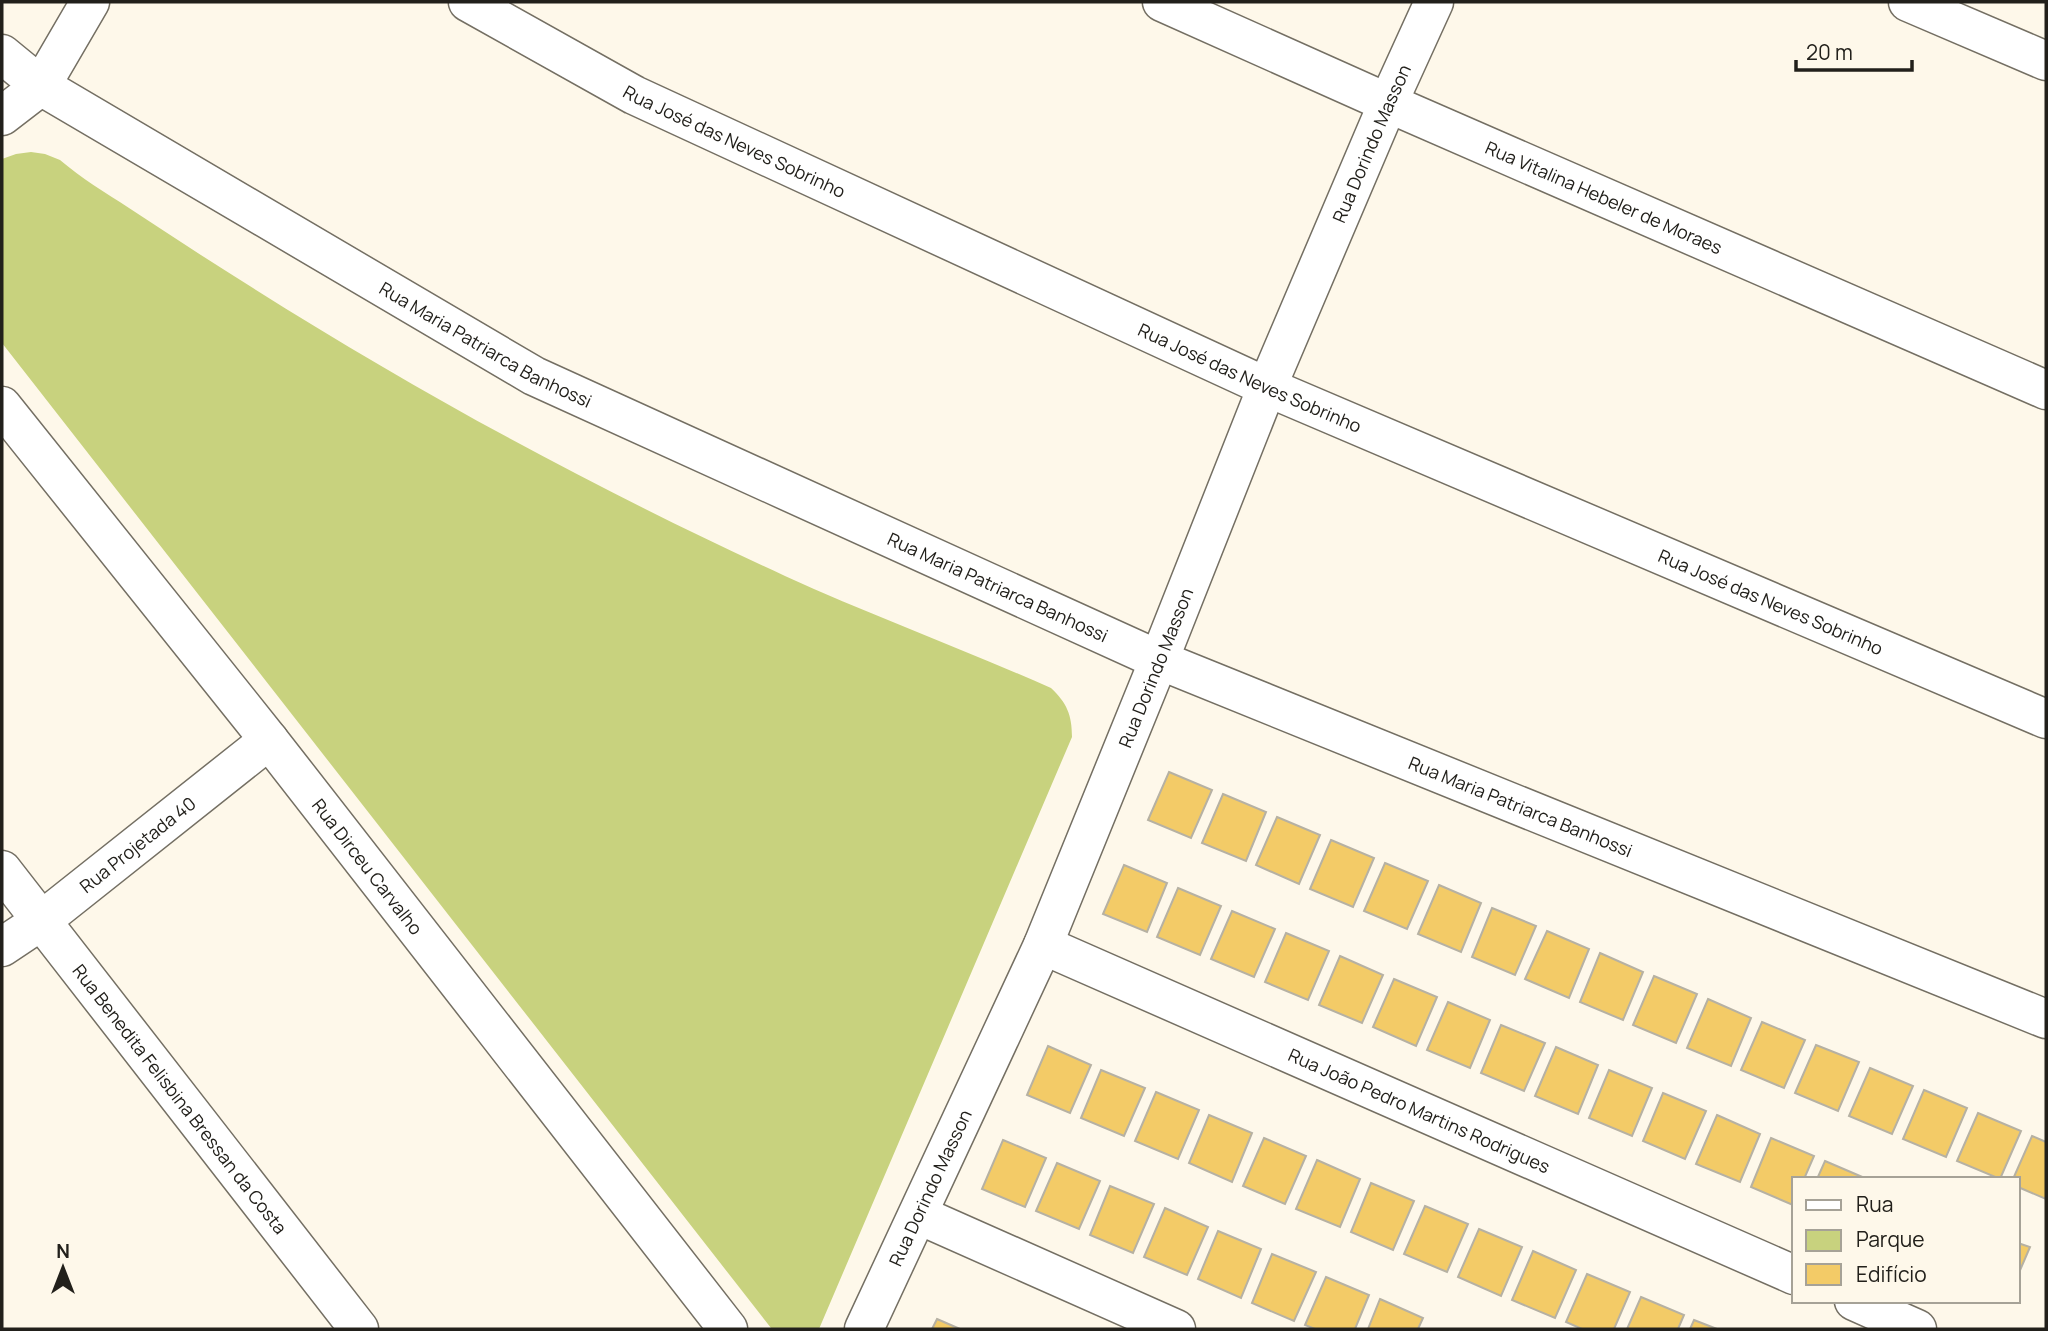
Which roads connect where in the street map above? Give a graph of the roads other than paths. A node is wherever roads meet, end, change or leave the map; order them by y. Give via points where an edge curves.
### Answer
1 (90, 2) edge
2 (468, 2) edge
3 (1163, 2) edge
4 (1434, 2) edge
5 (1908, 2) edge
6 (2, 54) edge
7 (2046, 61) edge
8 (41, 86) junction
9 (1388, 103) junction
10 (2, 116) edge
11 (1267, 387) junction
12 (2046, 390) edge
13 (2, 406) edge
14 (1159, 660) junction
15 (2046, 719) edge
16 (270, 740) junction
17 (2, 870) edge
18 (41, 921) junction
19 (1044, 945) junction
20 (2, 947) edge
21 (2046, 1018) edge
22 (919, 1215) junction
23 (1792, 1274) edge
24 (1858, 1303) edge
25 (359, 1329) edge
26 (728, 1329) edge
27 (864, 1329) edge
28 (1176, 1329) edge
29 (1917, 1329) edge

1 - 8 street
2 - 11 street, Rua José das Neves Sobrinho via 634,95
3 - 9 street, Rua Vitalina Hebeler de Moraes
4 - 9 street, Rua Dorindo Masson
5 - 7 street
6 - 8 street, Rua Maria Patriarca Banhossi
8 - 10 street
8 - 14 street, Rua Maria Patriarca Banhossi via 534,376
9 - 11 street, Rua Dorindo Masson
9 - 12 street, Rua Vitalina Hebeler de Moraes
11 - 14 street, Rua Dorindo Masson
11 - 15 street, Rua José das Neves Sobrinho
13 - 16 street, Rua Dirceu Carvalho
14 - 19 street, Rua Dorindo Masson
14 - 21 street, Rua Maria Patriarca Banhossi
16 - 18 street, Rua Projetada 40
16 - 26 street, Rua Dirceu Carvalho
17 - 18 street, Rua Benedita Felisbina Bressan da Costa
18 - 20 street, Rua Projetada 40
18 - 25 street, Rua Benedita Felisbina Bressan da Costa
19 - 22 street, Rua Dorindo Masson
19 - 23 street, Rua João Pedro Martins Rodrigues
22 - 27 street, Rua Dorindo Masson
22 - 28 street
24 - 29 street

